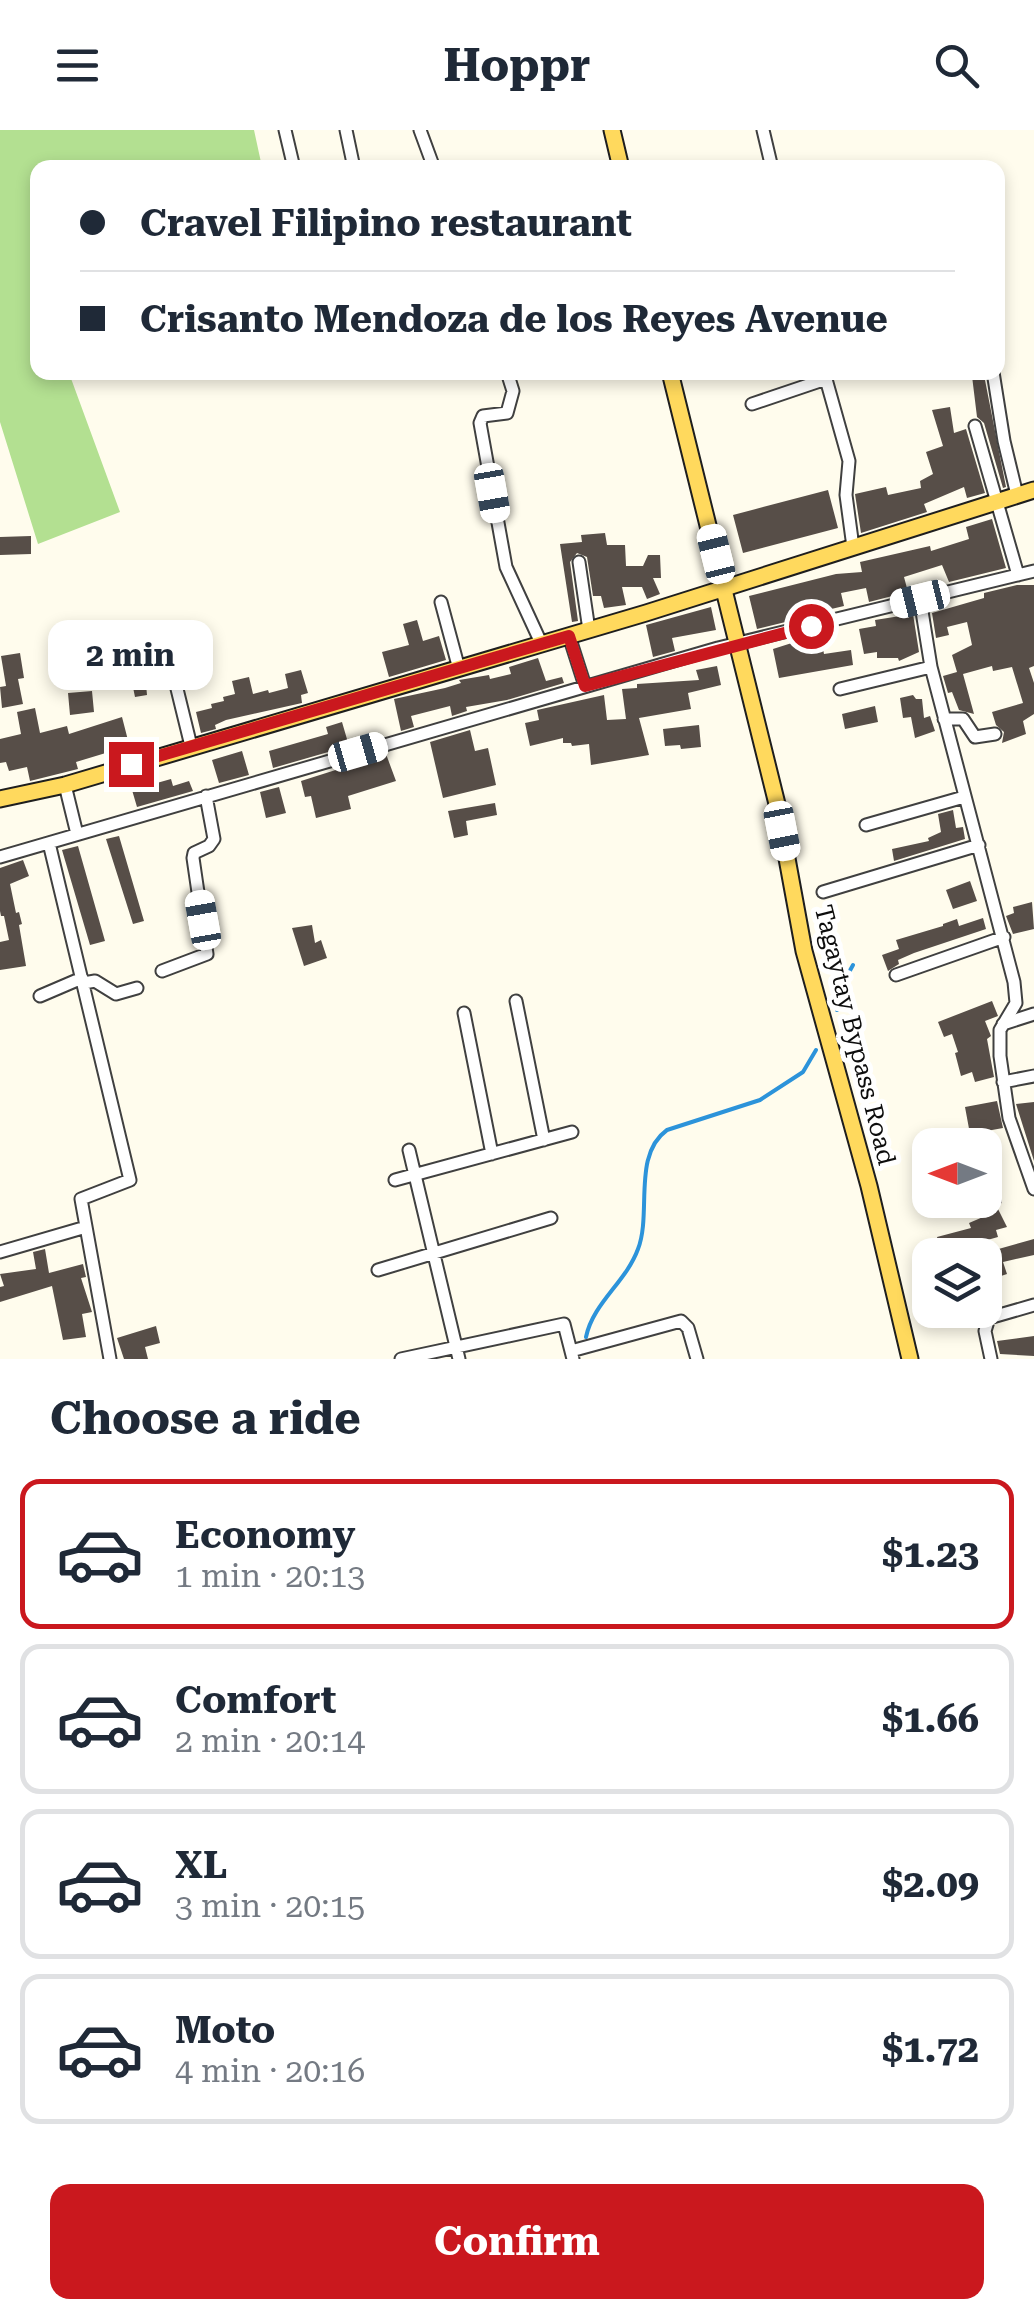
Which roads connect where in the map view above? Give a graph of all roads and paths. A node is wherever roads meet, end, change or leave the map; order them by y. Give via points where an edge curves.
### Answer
1 (285, 130) edge
2 (346, 130) edge
3 (420, 130) edge
4 (612, 130) edge
5 (763, 130) edge
6 (292, 160) edge
7 (352, 160) edge
8 (431, 160) edge
9 (618, 160) edge
10 (770, 160) edge
11 (509, 380) edge
12 (672, 380) edge
13 (815, 380) edge
14 (826, 380) edge
15 (994, 380) edge
16 (752, 404) dead end
17 (975, 426) dead end
18 (1026, 492) edge
19 (996, 502) junction
20 (853, 546) junction
21 (579, 562) dead end
22 (1034, 571) edge
23 (1018, 575) junction
24 (724, 588) junction
25 (920, 599) junction
26 (441, 602) dead end
27 (589, 630) junction
28 (569, 636) junction
29 (738, 644) junction
30 (542, 645) junction
31 (80, 659) dead end
32 (932, 667) junction
33 (459, 670) junction
34 (585, 686) junction
35 (840, 689) dead end
36 (944, 719) junction
37 (995, 734) dead end
38 (192, 746) junction
39 (65, 785) junction
40 (206, 796) junction
41 (964, 796) junction
42 (0, 799) edge
43 (866, 825) dead end
44 (77, 834) junction
45 (49, 842) junction
46 (978, 846) junction
47 (0, 857) edge
48 (824, 892) dead end
49 (1004, 938) junction
50 (162, 970) dead end
51 (896, 975) dead end
52 (83, 981) junction
53 (137, 988) dead end
54 (40, 996) dead end
55 (516, 1001) dead end
56 (464, 1013) dead end
57 (1034, 1014) edge
58 (1003, 1024) junction
59 (1034, 1076) edge
60 (1003, 1082) junction
61 (572, 1132) dead end
62 (544, 1140) junction
63 (409, 1150) dead end
64 (492, 1154) junction
65 (415, 1176) junction
66 (395, 1180) dead end
67 (1034, 1189) edge
68 (551, 1218) dead end
69 (86, 1227) junction
70 (0, 1252) edge
71 (434, 1252) junction
72 (378, 1270) dead end
73 (1034, 1304) edge
74 (458, 1354) edge
75 (572, 1355) edge
76 (110, 1359) edge
77 (401, 1359) edge
78 (698, 1359) edge
79 (910, 1359) edge
80 (992, 1359) edge

1 - 6 street
2 - 7 street
3 - 8 street
4 - 9 main road
5 - 10 street
11 - 30 street via 508,413 484,416 480,423 506,568
12 - 24 main road, Tagaytay Bypass Road
13 - 16 street
14 - 20 street via 849,461
15 - 18 street via 1004,441
17 - 19 street
18 - 19 main road
19 - 20 main road
19 - 23 street
20 - 24 main road
21 - 27 street
22 - 23 street
23 - 25 street
24 - 27 main road
24 - 29 main road, Tagaytay Bypass Road
25 - 29 street
25 - 32 street
26 - 33 street
27 - 28 main road
28 - 30 main road
28 - 34 street
29 - 34 street
29 - 79 main road, Tagaytay Bypass Road via 804,951
30 - 33 main road
31 - 38 street via 166,644
32 - 35 street
32 - 36 street
33 - 38 main road
34 - 40 street
36 - 37 street via 963,719 975,737
36 - 41 street
38 - 39 main road
39 - 42 main road
39 - 44 street
40 - 44 street
40 - 50 street via 214,839 192,858 207,954
41 - 43 street
41 - 46 street
44 - 45 street
45 - 47 street
45 - 52 street
46 - 48 street
46 - 49 street
49 - 51 street
49 - 58 street via 1016,995
52 - 53 street via 116,994
52 - 54 street
52 - 69 street via 130,1180 82,1198
55 - 62 street
56 - 64 street
57 - 58 street
58 - 60 street
59 - 60 street
60 - 67 street
61 - 62 street
62 - 64 street
63 - 65 street
64 - 65 street
65 - 66 street
65 - 71 street
68 - 71 street
69 - 70 street
69 - 76 street
71 - 72 street
71 - 74 street
73 - 80 street via 990,1318 985,1331
74 - 75 street via 564,1324
74 - 77 street
75 - 78 street via 678,1321 688,1328

